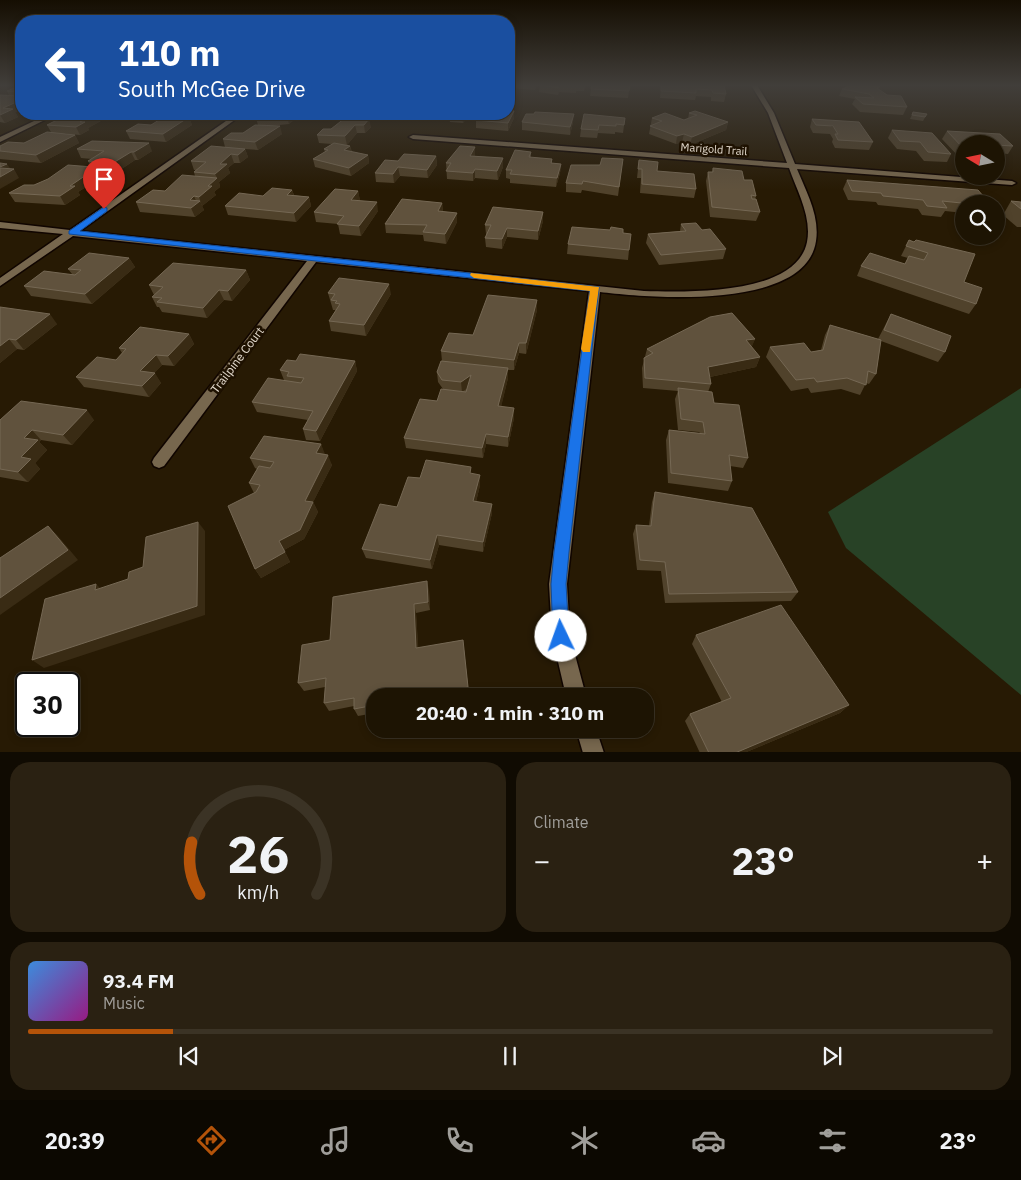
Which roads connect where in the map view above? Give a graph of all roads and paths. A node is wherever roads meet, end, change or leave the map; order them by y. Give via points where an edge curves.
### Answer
1 (41, 120) edge
2 (231, 120) edge
3 (773, 120) edge
4 (413, 137) dead end
5 (0, 140) edge
6 (791, 166) junction
7 (1012, 183) dead end
8 (0, 225) edge
9 (72, 232) junction
10 (314, 258) junction
11 (0, 283) edge
12 (595, 289) junction
13 (159, 462) dead end
14 (574, 688) edge
15 (589, 738) edge
16 (594, 752) edge

1 - 5 street
2 - 9 street
3 - 6 street
4 - 6 street, Marigold Trail
6 - 7 street, Marigold Trail
6 - 12 street via 812,229 809,251 801,263 769,283 718,293 676,295
8 - 9 street
9 - 10 street
9 - 11 street
10 - 12 street
10 - 13 street, Trailpine Court
12 - 14 street via 558,584 561,636
15 - 16 street

